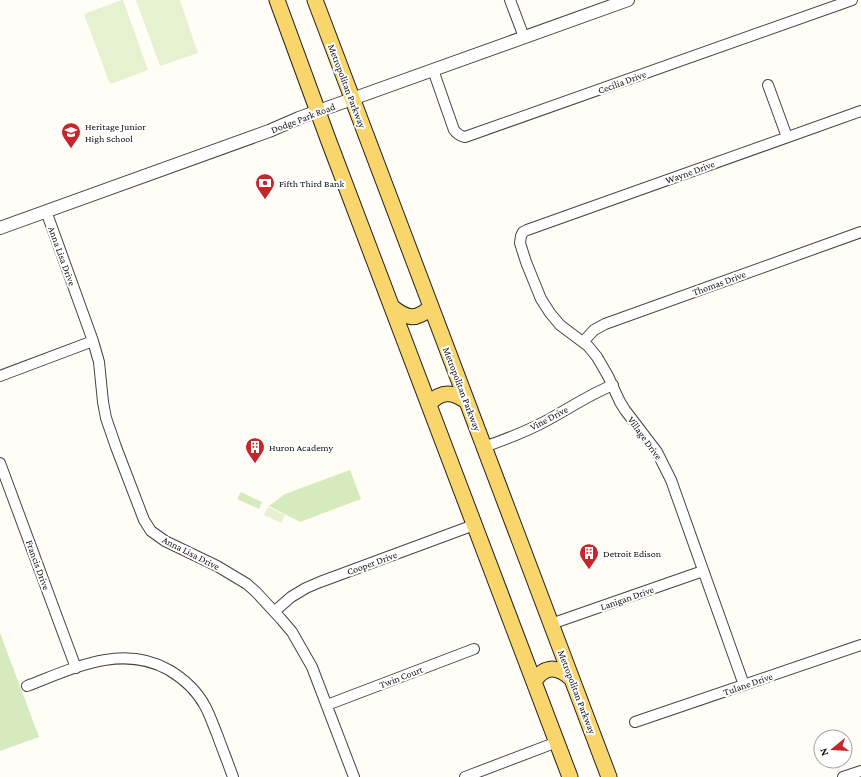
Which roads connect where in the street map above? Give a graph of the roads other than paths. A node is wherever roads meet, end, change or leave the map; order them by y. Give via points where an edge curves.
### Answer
1 (277, 0) edge
2 (315, 0) edge
3 (510, 0) edge
4 (628, 0) edge
5 (852, 0) edge
6 (524, 37) junction
7 (433, 70) junction
8 (768, 85) dead end
9 (352, 99) junction
10 (318, 111) junction
11 (861, 111) edge
12 (787, 137) junction
13 (46, 211) junction
14 (0, 228) edge
15 (861, 232) edge
16 (521, 236) joint
17 (392, 307) junction
18 (431, 307) junction
19 (93, 341) junction
20 (583, 342) junction
21 (0, 376) edge
22 (612, 385) junction
23 (466, 401) junction
24 (429, 404) junction
25 (484, 447) junction
26 (0, 463) edge
27 (474, 525) junction
28 (703, 572) junction
29 (275, 611) junction
30 (551, 624) junction
31 (861, 645) edge
32 (474, 649) dead end
33 (76, 668) junction
34 (571, 678) junction
35 (534, 682) junction
36 (744, 685) junction
37 (27, 686) dead end
38 (327, 705) junction
39 (635, 722) dead end
40 (557, 742) junction
41 (861, 771) edge
42 (233, 777) edge
43 (354, 777) edge
44 (465, 777) edge
45 (570, 777) edge
46 (609, 777) edge
47 (843, 777) edge

1 - 10 main road
2 - 9 main road, Metropolitan Parkway
3 - 6 street
4 - 6 street, Dodge Park Road
5 - 7 street, Cecilia Drive via 465,137 454,130
6 - 7 street, Dodge Park Road
7 - 9 street, Dodge Park Road
8 - 12 street
9 - 10 street, Dodge Park Road
9 - 18 main road, Metropolitan Parkway
10 - 13 street, Dodge Park Road
10 - 17 main road
11 - 12 street, Wayne Drive
12 - 16 street, Wayne Drive via 527,230
13 - 14 street, Dodge Park Road
13 - 19 street, Anna Lisa Drive
15 - 20 street, Thomas Drive via 605,324 594,330
16 - 20 street, Village Drive via 522,250 541,299 560,325
17 - 18 main road via 403,315 414,317
17 - 24 main road
18 - 23 main road, Metropolitan Parkway
19 - 21 street
19 - 29 street, Anna Lisa Drive via 99,362 106,418 138,507 151,531 165,542 234,576 256,592
20 - 22 street, Village Drive via 597,357
22 - 25 street, Vine Drive via 532,428
22 - 28 street, Village Drive via 625,410 662,462
23 - 24 main road via 459,396 447,394 437,397
23 - 25 main road, Metropolitan Parkway
24 - 27 main road
25 - 30 main road, Metropolitan Parkway
26 - 33 street, Francis Drive
27 - 29 street, Cooper Drive via 313,585 291,597
27 - 35 main road
28 - 30 street, Lanigan Drive
28 - 36 street, Village Drive
29 - 38 street, Anna Lisa Drive via 306,655
30 - 34 main road, Metropolitan Parkway
31 - 36 street, Tulane Drive
32 - 38 street, Twin Court
33 - 37 street
33 - 42 street via 99,660 130,658 155,663 178,675 205,706
34 - 35 main road via 560,670 550,669 541,672
34 - 46 main road, Metropolitan Parkway
35 - 40 main road
36 - 39 street, Tulane Drive
38 - 43 street, Anna Lisa Drive
40 - 44 street
40 - 45 main road
41 - 47 street

